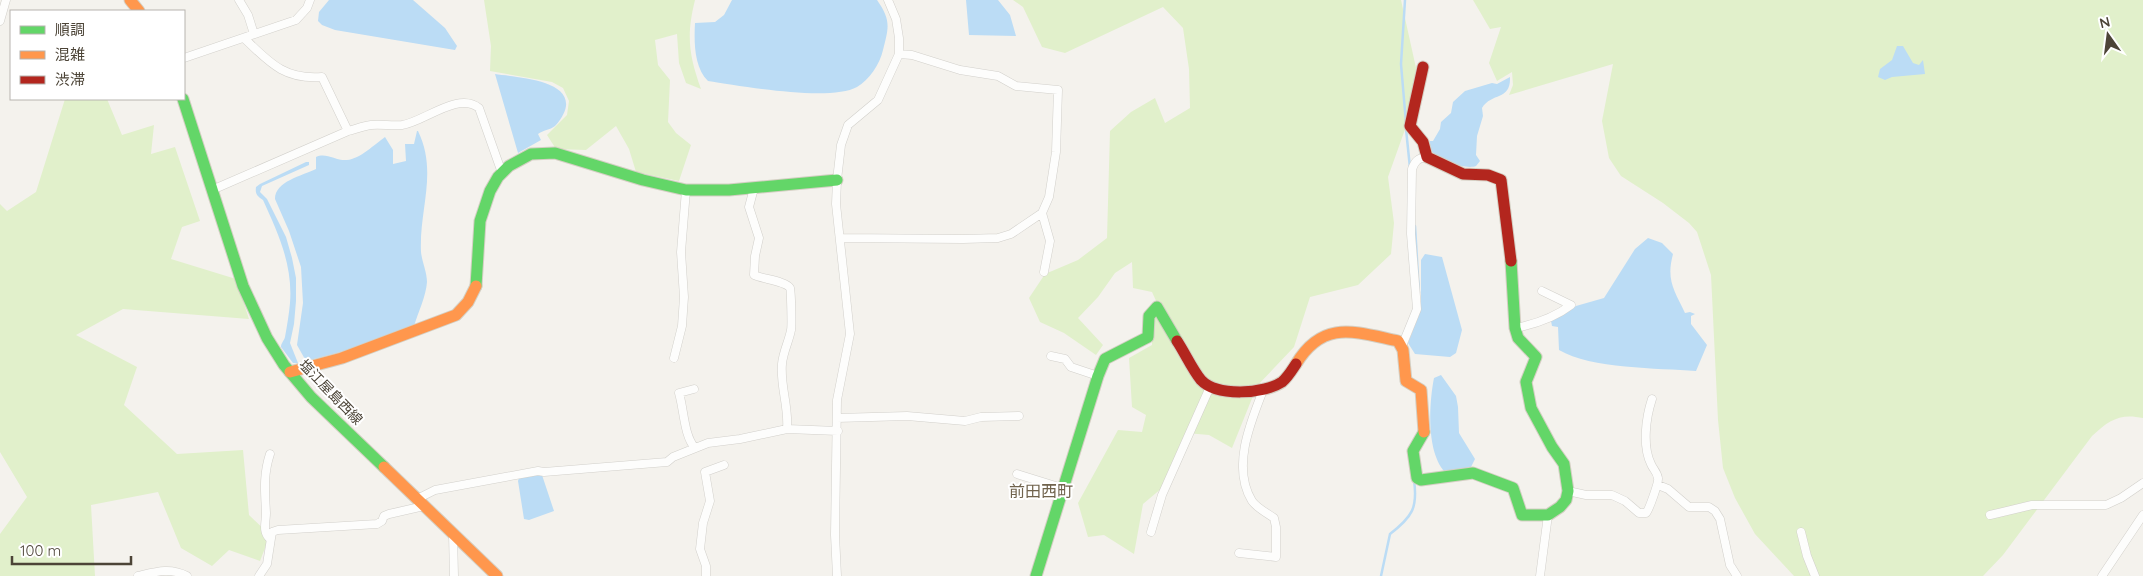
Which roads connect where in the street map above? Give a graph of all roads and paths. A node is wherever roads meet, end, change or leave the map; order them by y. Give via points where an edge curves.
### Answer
1 (6, 0) edge
2 (130, 0) edge
3 (239, 0) edge
4 (310, 0) edge
5 (888, 0) edge
6 (138, 10) edge
7 (1, 16) edge
8 (254, 34) junction
9 (244, 38) junction
10 (899, 54) junction
11 (185, 58) edge
12 (1423, 67) dead end
13 (183, 100) edge
14 (348, 131) junction
15 (1427, 157) junction
16 (502, 172) junction
17 (837, 180) junction
18 (754, 188) junction
19 (212, 190) junction
20 (686, 190) junction
21 (1042, 213) junction
22 (840, 238) junction
23 (1044, 272) dead end
24 (1542, 291) dead end
25 (1515, 328) junction
26 (1403, 351) junction
27 (1051, 356) dead end
28 (674, 358) dead end
29 (290, 372) junction
30 (1098, 376) junction
31 (1210, 387) junction
32 (1264, 388) junction
33 (694, 389) dead end
34 (1652, 399) dead end
35 (1019, 416) dead end
36 (837, 418) junction
37 (787, 429) junction
38 (838, 431) junction
39 (695, 448) junction
40 (270, 454) dead end
41 (724, 465) dead end
42 (1017, 474) dead end
43 (2143, 483) edge
44 (1658, 485) junction
45 (1062, 488) junction
46 (1568, 491) junction
47 (421, 502) junction
48 (1548, 515) junction
49 (1990, 515) dead end
50 (2143, 515) edge
51 (1151, 532) dead end
52 (1802, 532) dead end
53 (453, 534) junction
54 (270, 539) junction
55 (1239, 553) dead end
56 (138, 576) edge
57 (186, 576) edge
58 (260, 576) edge
59 (454, 576) edge
60 (497, 576) edge
61 (706, 576) edge
62 (837, 576) edge
63 (1036, 576) edge
64 (1540, 576) edge
65 (1737, 576) edge
66 (1815, 576) edge
67 (2102, 576) edge

1 - 7 street
2 - 6 street
3 - 8 street
4 - 8 street via 296,20
5 - 10 street via 896,19
8 - 9 street
9 - 11 street
9 - 14 street via 276,68 300,77 322,77
10 - 17 street via 878,100 848,125 841,145
10 - 21 street via 998,76 1016,86 1058,90 1056,152 1049,197
12 - 15 street via 1410,126 1423,142
13 - 19 street, 塩江屋島西線
14 - 16 street via 409,124 457,104 475,105 483,116
14 - 19 street
15 - 25 street via 1466,175 1478,174 1501,180 1512,267
15 - 26 street via 1420,158 1412,169 1411,234 1416,309
16 - 20 street via 530,153 556,152
16 - 29 street via 490,186 482,207 476,284 466,307 456,315 342,358
17 - 18 street
17 - 22 street
18 - 20 street
18 - 37 street via 749,207 759,238 754,275 790,287 792,328 782,362 788,407
19 - 29 street, 塩江屋島西線 via 253,311
20 - 28 street via 681,252 682,326
21 - 22 street via 1011,234 998,238
21 - 23 street via 1050,240
22 - 36 street via 850,334 837,400
24 - 25 street via 1571,305 1536,324
25 - 46 street via 1518,338 1536,357 1526,382 1531,408 1564,464
26 - 32 street via 1398,341 1348,333 1323,336 1311,343 1284,380
26 - 48 street via 1406,381 1421,390 1423,398 1424,434 1413,451 1417,478 1473,472 1513,488 1522,515
27 - 30 street via 1065,359 1072,367
29 - 47 street, 塩江屋島西線 via 311,397
30 - 31 street via 1105,359 1148,337 1149,316 1157,307 1202,382
30 - 45 street
31 - 32 street via 1240,391
31 - 51 street via 1162,495
32 - 55 street via 1247,432 1245,476 1253,503 1274,518 1276,557
33 - 39 street via 679,393 688,438
34 - 44 street via 1647,445
35 - 36 street via 981,417 965,421 907,416
36 - 38 street
37 - 38 street
37 - 39 street
38 - 62 street via 834,535
39 - 47 street via 667,462 538,471 435,490
40 - 54 street via 264,484 264,525
41 - 61 street via 705,472 710,501 702,523 700,549
42 - 45 street
43 - 49 street via 2106,505 2032,505
44 - 46 street via 1646,513 1639,513 1612,495
44 - 65 street via 1689,507 1710,507 1715,511 1730,565
45 - 63 street
46 - 48 street via 1566,500
47 - 53 street, 塩江屋島西線
47 - 54 street via 384,516 377,524 278,530 272,532
48 - 64 street
50 - 67 street
52 - 66 street
53 - 59 street
53 - 60 street, 塩江屋島西線
54 - 58 street via 267,564
56 - 57 street via 160,570 180,572

